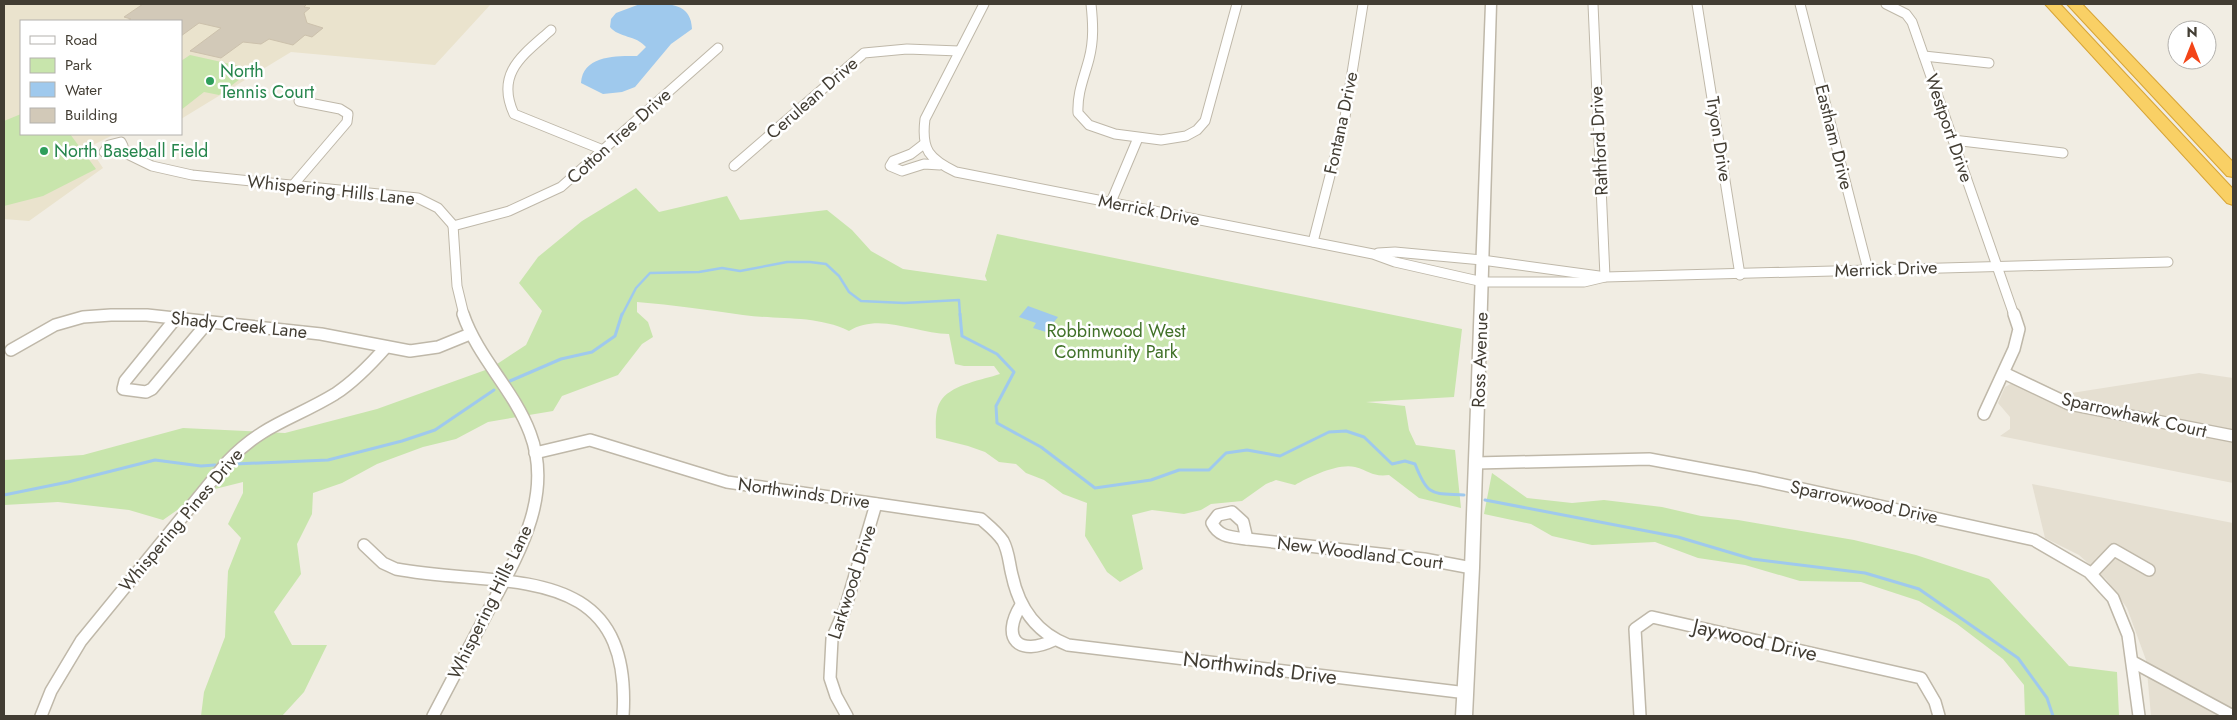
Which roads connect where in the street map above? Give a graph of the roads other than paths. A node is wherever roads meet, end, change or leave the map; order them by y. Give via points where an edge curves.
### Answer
1 (984, 4) edge
2 (1091, 4) edge
3 (1236, 4) edge
4 (1363, 4) edge
5 (1491, 4) edge
6 (1593, 4) edge
7 (1697, 4) edge
8 (1800, 4) edge
9 (1886, 4) edge
10 (2052, 4) edge
11 (2074, 4) edge
12 (1900, 6) edge
13 (551, 30) dead end
14 (718, 48) dead end
15 (959, 52) junction
16 (1924, 56) junction
17 (1988, 63) dead end
18 (299, 101) dead end
19 (1138, 138) junction
20 (1953, 140) junction
21 (924, 144) junction
22 (119, 150) dead end
23 (603, 150) junction
24 (2063, 154) dead end
25 (940, 165) junction
26 (734, 166) dead end
27 (2233, 172) edge
28 (294, 184) junction
29 (2233, 199) edge
30 (1111, 202) junction
31 (453, 226) junction
32 (1313, 242) junction
33 (1373, 254) junction
34 (1482, 260) junction
35 (2168, 262) dead end
36 (1996, 266) junction
37 (1868, 270) junction
38 (1740, 274) junction
39 (1605, 277) junction
40 (1483, 282) junction
41 (176, 318) junction
42 (208, 322) junction
43 (470, 334) junction
44 (386, 347) junction
45 (11, 350) dead end
46 (2004, 374) junction
47 (1984, 414) dead end
48 (2233, 436) edge
49 (536, 453) junction
50 (1476, 463) junction
51 (876, 504) junction
52 (1247, 539) dead end
53 (364, 545) dead end
54 (1472, 568) junction
55 (2149, 570) dead end
56 (2093, 572) junction
57 (504, 581) junction
58 (1021, 605) junction
59 (1054, 640) junction
60 (2133, 662) junction
61 (1466, 693) junction
62 (2138, 714) edge
63 (41, 716) edge
64 (433, 716) edge
65 (623, 716) edge
66 (847, 716) edge
67 (1464, 716) edge
68 (1640, 716) edge
69 (1939, 716) edge
70 (2233, 716) edge

1 - 15 street
2 - 19 street via 1095,22 1093,46 1075,100 1076,113 1099,130
3 - 19 street via 1220,72 1201,127 1195,133 1168,140
4 - 32 street, Fontana Drive via 1343,128
5 - 34 street, Ross Avenue
6 - 39 street, Rathford Drive
7 - 38 street, Tryon Drive
8 - 37 street, Eastham Drive
9 - 12 street, Westport Drive
10 - 29 highway
11 - 27 highway
12 - 16 street, Westport Drive via 1912,22
13 - 23 street via 513,69 504,86 506,102 514,114
14 - 23 street, Cotton Tree Drive
15 - 21 street via 925,119
15 - 26 street, Cerulean Drive via 907,49 864,53
16 - 17 street
16 - 20 street, Westport Drive
18 - 28 street via 340,109 348,114 348,122
19 - 30 street
20 - 24 street
20 - 36 street, Westport Drive
21 - 25 street, Merrick Drive
21 - 25 street via 911,154 892,161 890,166 899,172 922,164
22 - 28 street, Whispering Hills Lane via 152,166 182,173
23 - 31 street, Cotton Tree Drive via 582,173 530,203
25 - 30 street, Merrick Drive via 956,172
28 - 31 street, Whispering Hills Lane via 418,198 435,204
30 - 32 street, Merrick Drive
31 - 43 street, Whispering Hills Lane via 461,308
32 - 33 street, Merrick Drive
33 - 34 street, Merrick Drive via 1395,252
33 - 40 street, Merrick Drive
34 - 39 street, Merrick Drive
34 - 40 street, Ross Avenue
35 - 36 street, Merrick Drive
36 - 37 street, Merrick Drive
36 - 46 street via 2020,329
37 - 38 street, Merrick Drive
38 - 39 street, Merrick Drive
39 - 40 street, Merrick Drive via 1584,282
40 - 50 street, Ross Avenue
41 - 42 street, Shady Creek Lane
41 - 42 street via 123,388 146,392 152,389
41 - 45 street, Shady Creek Lane via 147,315 83,317 55,325
42 - 44 street, Shady Creek Lane via 321,334
43 - 44 street, Shady Creek Lane via 425,350
43 - 49 street, Whispering Hills Lane via 524,420
44 - 63 street, Whispering Pines Drive via 350,384 264,429 230,458 83,639 55,684
46 - 47 street
46 - 48 street, Sparrowhawk Court via 2069,404
49 - 51 street, Northwinds Drive via 590,440 727,482
49 - 57 street, Whispering Hills Lane via 534,507 521,549
50 - 54 street, Ross Avenue
50 - 56 street, Sparrowwood Drive via 1649,459 1688,464 2034,540
51 - 58 street, Northwinds Drive via 981,519 1000,537 1009,555
51 - 66 street, Larkwood Drive via 832,639 830,678
52 - 54 street, New Woodland Court via 1424,559
53 - 57 street via 389,567
54 - 61 street, Ross Avenue
55 - 56 street via 2114,550
56 - 60 street, Sparrowwood Drive via 2123,613
57 - 64 street, Whispering Hills Lane
57 - 65 street via 560,592 603,622 623,664 626,691
58 - 59 street, Northwinds Drive
58 - 59 street via 1013,616 1011,631 1016,642 1021,647 1032,649
59 - 61 street, Northwinds Drive via 1079,647
60 - 62 street, Sparrowwood Drive
60 - 70 street
61 - 67 street, Ross Avenue
68 - 69 street, Jaywood Drive via 1635,629 1652,617 1920,678 1935,702

